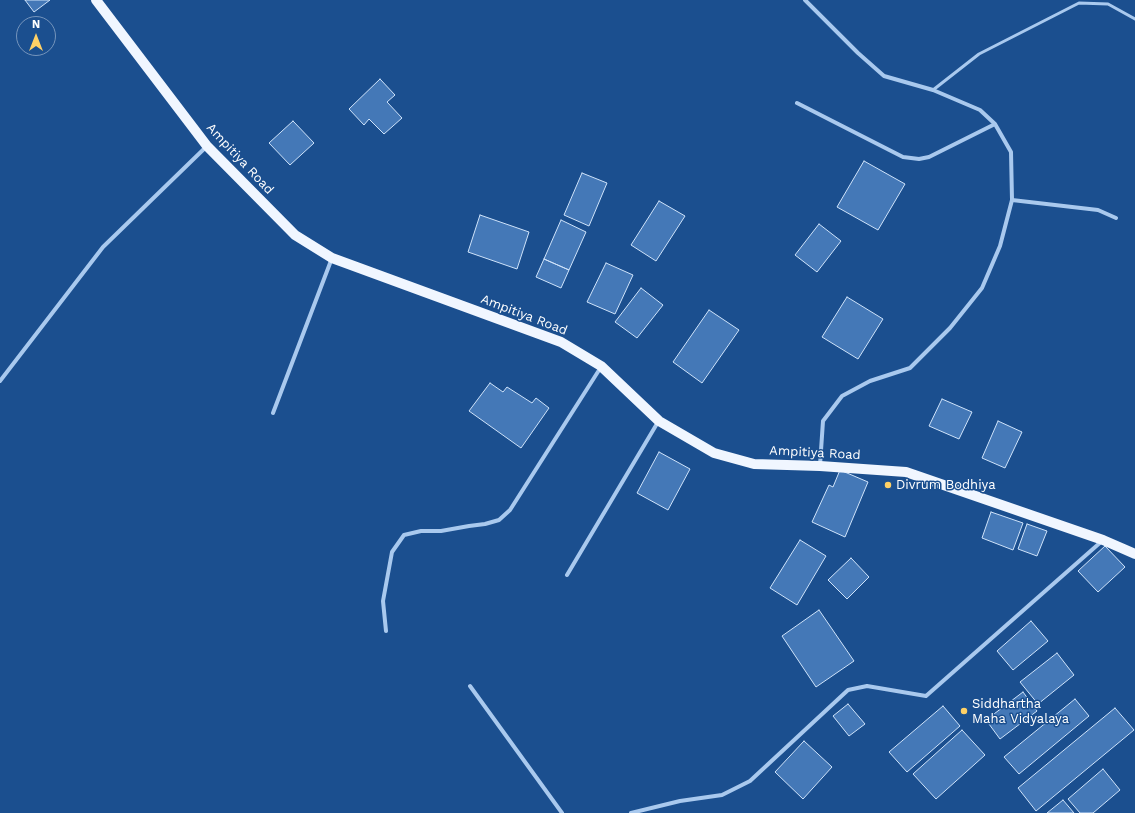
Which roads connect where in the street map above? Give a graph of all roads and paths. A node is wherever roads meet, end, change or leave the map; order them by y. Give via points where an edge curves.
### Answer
1 (96, 0) edge
2 (805, 0) edge
3 (1135, 19) edge
4 (933, 90) junction
5 (797, 103) dead end
6 (995, 124) junction
7 (207, 146) junction
8 (1012, 200) junction
9 (1116, 218) dead end
10 (332, 258) junction
11 (601, 366) junction
12 (0, 381) edge
13 (273, 413) dead end
14 (659, 422) junction
15 (820, 466) junction
16 (1103, 540) junction
17 (1135, 554) edge
18 (566, 575) dead end
19 (386, 631) dead end
20 (470, 686) dead end
21 (562, 813) edge
22 (631, 813) edge

1 - 7 main road, Ampitiya Road
2 - 4 street via 884,76
3 - 4 lane via 1108,4 1079,3 979,54
4 - 6 street via 980,110
5 - 6 street via 903,157 919,159
6 - 8 street via 1011,152
7 - 10 main road, Ampitiya Road via 295,235
7 - 12 street via 103,247
8 - 9 street via 1098,210
8 - 15 street via 1000,246 982,288 950,328 910,368 870,381 842,396 823,421
10 - 11 main road, Ampitiya Road via 561,342
10 - 13 street
11 - 14 main road, Ampitiya Road
11 - 19 street via 510,510 499,520 404,535 392,552 383,601
14 - 15 main road, Ampitiya Road via 714,453 754,464
14 - 18 street
15 - 16 main road, Ampitiya Road via 906,472
16 - 17 main road, Ampitiya Road
16 - 22 street via 926,696 867,686 848,690 750,780 722,795 680,801
20 - 21 street

